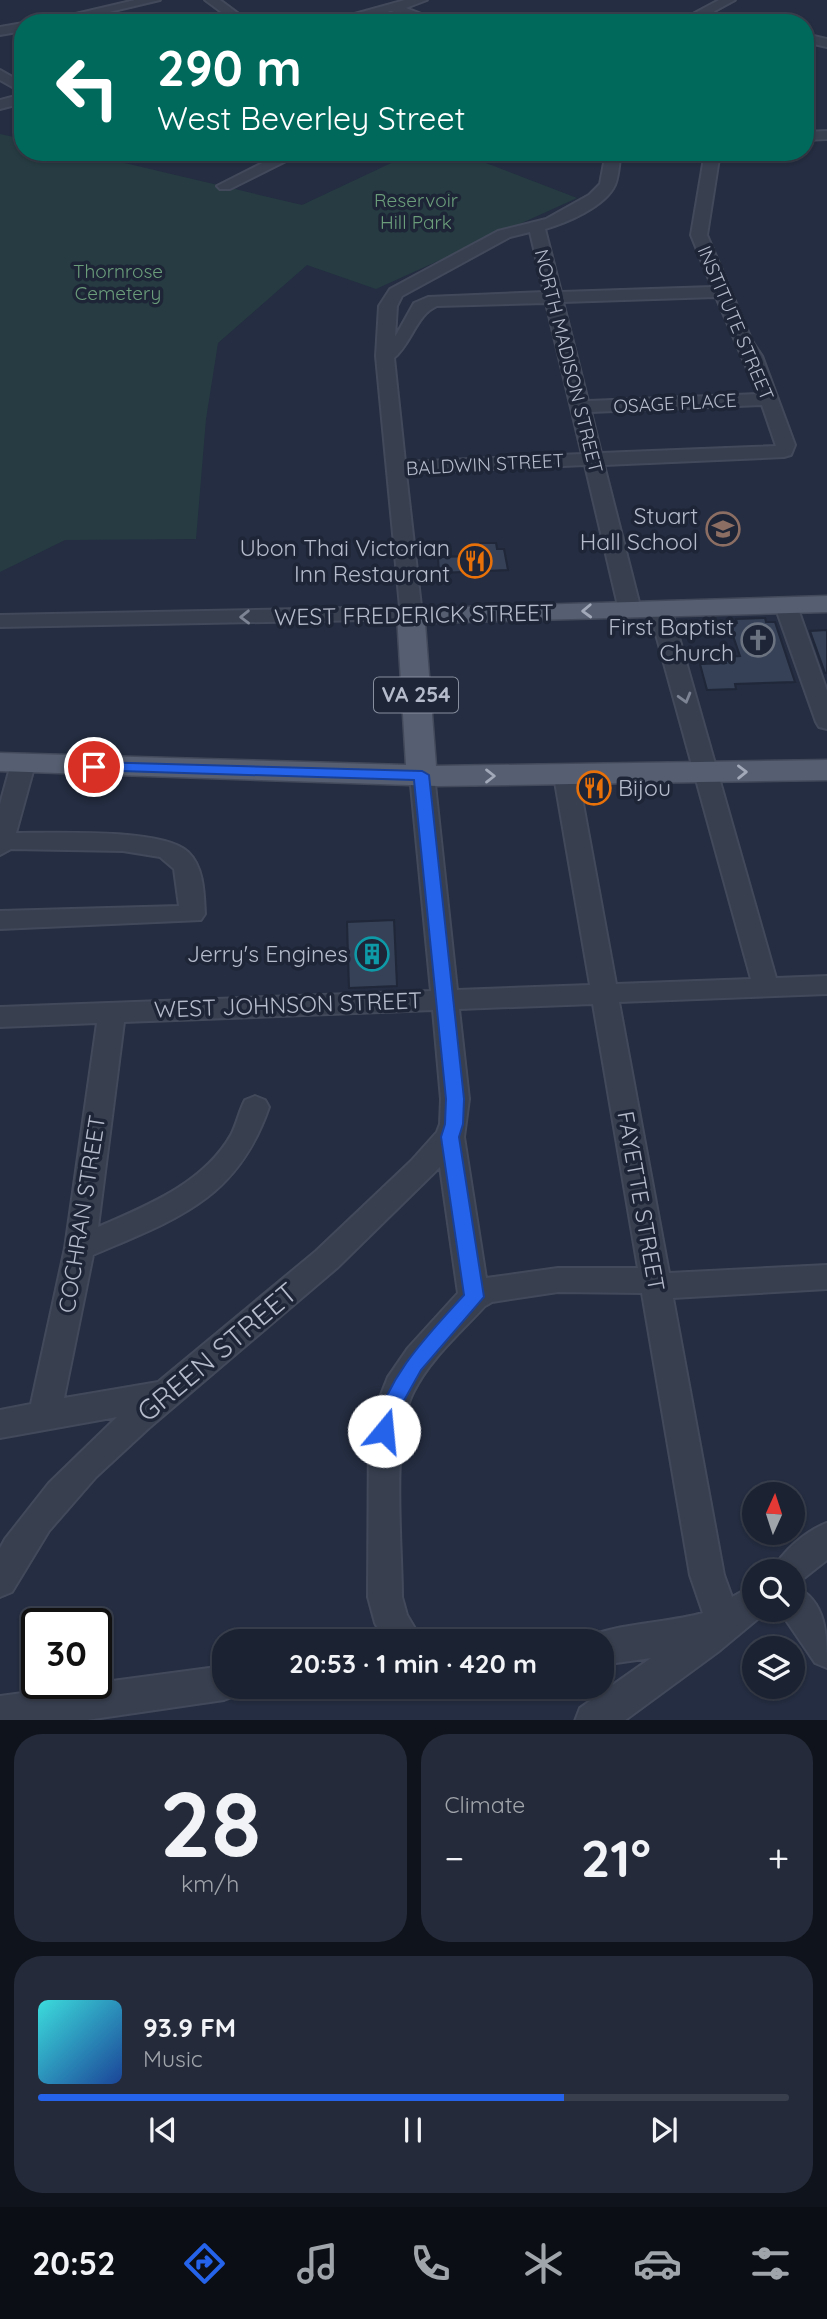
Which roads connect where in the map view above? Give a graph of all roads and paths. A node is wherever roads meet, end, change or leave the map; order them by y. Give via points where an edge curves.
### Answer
1 (154, 0) edge
2 (211, 0) edge
3 (371, 0) edge
4 (421, 0) edge
5 (729, 0) edge
6 (395, 8) junction
7 (86, 14) edge
8 (232, 14) edge
9 (368, 14) edge
10 (413, 14) edge
11 (700, 14) edge
12 (278, 161) edge
13 (613, 161) edge
14 (711, 161) edge
15 (225, 186) dead end
16 (536, 226) junction
17 (722, 292) junction
18 (554, 297) junction
19 (385, 356) junction
20 (769, 399) junction
21 (581, 407) junction
22 (784, 451) joint
23 (594, 459) junction
24 (395, 468) junction
25 (827, 604) edge
26 (786, 606) junction
27 (660, 609) junction
28 (630, 610) junction
29 (411, 615) junction
30 (0, 621) edge
31 (827, 722) edge
32 (11, 763) edge
33 (827, 770) edge
34 (705, 773) junction
35 (422, 775) junction
36 (566, 776) junction
37 (0, 843) edge
38 (0, 920) edge
39 (766, 987) junction
40 (825, 991) edge
41 (605, 994) junction
42 (444, 999) junction
43 (111, 1012) junction
44 (0, 1017) edge
45 (255, 1107) dead end
46 (450, 1137) junction
47 (80, 1248) junction
48 (827, 1277) edge
49 (656, 1283) junction
50 (474, 1297) junction
51 (166, 1394) junction
52 (45, 1415) junction
53 (0, 1424) edge
54 (827, 1538) edge
55 (804, 1559) edge
56 (0, 1581) edge
57 (742, 1611) edge
58 (805, 1619) edge
59 (396, 1629) edge
60 (614, 1646) edge
61 (827, 1651) edge
62 (212, 1686) edge
63 (0, 1714) edge
64 (593, 1720) edge

1 - 7 street
2 - 8 street
3 - 6 street
4 - 6 street
5 - 11 street
6 - 9 street
6 - 10 street
12 - 15 street
13 - 16 street, NORTH MADISON STREET via 610,178 601,192 567,215
14 - 17 street, INSTITUTE STREET via 698,227
16 - 18 street, NORTH MADISON STREET
16 - 19 street via 504,234 399,290 389,303
17 - 18 street
17 - 20 street, INSTITUTE STREET
18 - 19 street via 425,303 399,345
18 - 21 street, NORTH MADISON STREET
19 - 24 street
20 - 21 street, OSAGE PLACE
20 - 22 street, INSTITUTE STREET via 786,445
21 - 23 street, NORTH MADISON STREET
22 - 23 street, BALDWIN STREET
23 - 24 street, BALDWIN STREET
23 - 28 street, NORTH MADISON STREET
24 - 29 street
25 - 26 main road, WEST FREDERICK STREET
26 - 27 main road, WEST FREDERICK STREET
26 - 31 street
27 - 28 main road, WEST FREDERICK STREET
27 -> 34 street
28 -> 29 main road, WEST FREDERICK STREET
29 -> 30 street, WEST FREDERICK STREET
29 - 35 main road, VA 254
32 - 35 main road
32 - 37 street
34 -> 33 main road
34 - 36 main road
34 - 39 street
35 -> 36 main road
35 - 42 street
36 - 41 street, FAYETTE STREET
37 - 38 street via 167,849 178,855 185,867 192,914
39 - 40 street, WEST JOHNSON STREET
39 - 41 street, WEST JOHNSON STREET
41 - 42 street, WEST JOHNSON STREET
41 - 49 street, FAYETTE STREET
42 - 43 street, WEST JOHNSON STREET
42 - 46 street via 455,1106
43 - 44 street, WEST JOHNSON STREET
43 - 47 street, COCHRAN STREET
45 - 47 street via 237,1150 205,1185 187,1199
46 - 50 street
46 - 51 street, GREEN STREET via 322,1263
47 - 52 street, COCHRAN STREET
48 - 49 street via 675,1286
49 - 50 street via 539,1281 495,1287
49 - 57 street, FAYETTE STREET via 708,1581 716,1603
50 - 59 street via 414,1364 385,1425 385,1597
51 - 52 street
51 - 56 street, GREEN STREET via 70,1482
52 - 53 street
54 - 55 street
57 - 60 street via 668,1639
57 - 64 street
58 - 61 street
62 - 63 street

